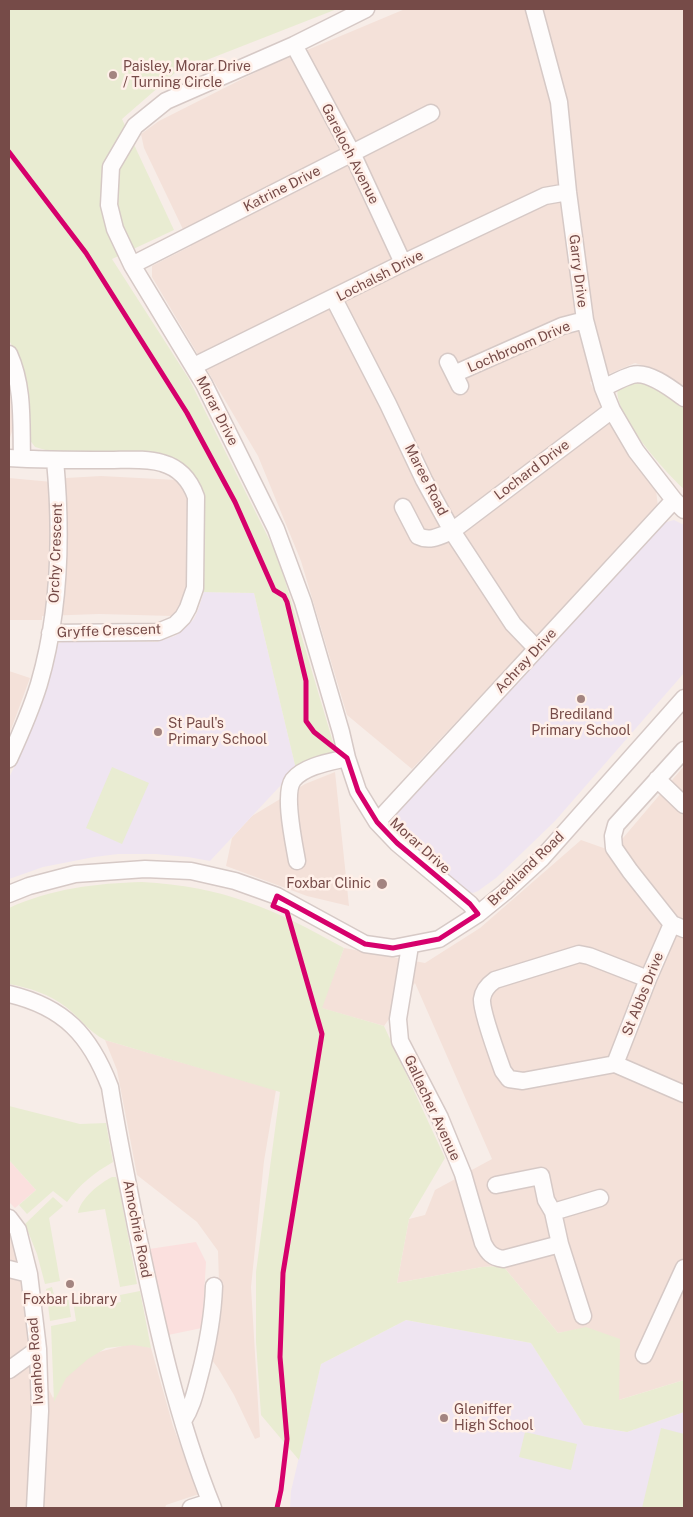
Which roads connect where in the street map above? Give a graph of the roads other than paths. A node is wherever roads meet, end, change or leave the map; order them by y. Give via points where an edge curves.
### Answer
1 (366, 9) edge
2 (534, 9) edge
3 (294, 46) junction
4 (431, 113) dead end
5 (352, 153) junction
6 (568, 192) junction
7 (403, 263) junction
8 (132, 265) junction
9 (334, 299) junction
10 (584, 320) junction
11 (9, 354) edge
12 (194, 366) junction
13 (454, 374) dead end
14 (603, 388) junction
15 (684, 398) edge
16 (612, 410) junction
17 (15, 458) edge
18 (55, 460) junction
19 (679, 505) edge
20 (403, 507) dead end
21 (452, 531) junction
22 (50, 633) junction
23 (537, 649) junction
24 (684, 698) edge
25 (684, 750) edge
26 (347, 758) junction
27 (9, 759) edge
28 (657, 778) junction
29 (684, 806) edge
30 (377, 822) junction
31 (297, 861) dead end
32 (9, 894) edge
33 (478, 914) junction
34 (678, 927) edge
35 (410, 946) junction
36 (648, 979) junction
37 (9, 994) edge
38 (615, 1064) junction
39 (684, 1094) edge
40 (496, 1185) dead end
41 (600, 1198) dead end
42 (553, 1212) junction
43 (9, 1218) edge
44 (560, 1244) junction
45 (684, 1268) edge
46 (9, 1269) edge
47 (29, 1274) junction
48 (214, 1286) dead end
49 (583, 1316) dead end
50 (38, 1349) junction
51 (644, 1355) dead end
52 (9, 1370) edge
53 (182, 1421) junction
54 (212, 1505) edge
55 (35, 1508) edge
56 (191, 1508) edge

1 - 3 street, Morar Drive
2 - 6 street, Garry Drive via 559,102
3 - 5 street, Gareloch Avenue
3 - 8 street, Morar Drive via 166,101 135,126 110,167 109,205 115,229
4 - 5 street, Katrine Drive
5 - 7 street, Gareloch Avenue
5 - 8 street, Katrine Drive
6 - 7 street, Lochalsh Drive via 545,196
6 - 10 street, Garry Drive
7 - 9 street, Lochalsh Drive
8 - 12 street, Morar Drive
9 - 12 street, Lochalsh Drive
9 - 21 street, Maree Road
10 - 13 street, Lochbroom Drive via 562,326
10 - 14 street, Garry Drive
11 - 17 street via 20,392
12 - 26 street, Morar Drive via 276,529 303,602
14 - 15 street via 633,374 646,374
14 - 16 street, Garry Drive
16 - 19 street, Garry Drive via 636,451
16 - 21 street, Lochard Drive
17 - 18 street, Gryffe Crescent
18 - 22 street, Orchy Crescent via 59,530 57,586
18 - 22 street, Gryffe Crescent via 146,460 162,462 185,476 194,490 196,501 195,588 183,617 167,630 148,633
19 - 23 street, Achray Drive
20 - 21 street, Lochard Drive via 418,536 429,540
21 - 23 street, Maree Road via 513,624
22 - 27 street, Orchy Crescent via 39,683
23 - 30 street, Achray Drive
24 - 33 street, Brediland Road via 542,858
25 - 28 street
26 - 30 street, Morar Drive via 358,791
26 - 31 street via 305,771 293,779 289,800
28 - 29 street
28 - 34 street via 616,825 614,848
30 - 33 street, Morar Drive
32 - 35 street, Brediland Road via 75,874 145,869 191,871 235,881 277,896 365,944 393,948
33 - 35 street, Brediland Road via 439,939
34 - 36 street, St Abbs Drive
35 - 44 street, Gallacher Avenue via 398,1019 400,1041 440,1118 463,1174 487,1251 494,1258 503,1259
36 - 38 street, St Abbs Drive
36 - 38 street via 579,954 495,980 484,991 482,1006 503,1071 509,1079 523,1081
37 - 53 street, Amochrie Road via 42,1004 65,1017 101,1063 110,1087 153,1310
38 - 39 street
40 - 42 street via 541,1176 546,1200
41 - 42 street
42 - 44 street
43 - 47 street, Ivanhoe Road via 18,1230
44 - 49 street
45 - 51 street
46 - 47 street
47 - 50 street, Ivanhoe Road
48 - 53 street via 206,1351 190,1410
50 - 52 street
50 - 55 street, Ivanhoe Road via 40,1410
53 - 54 street, Amochrie Road
54 - 56 street

